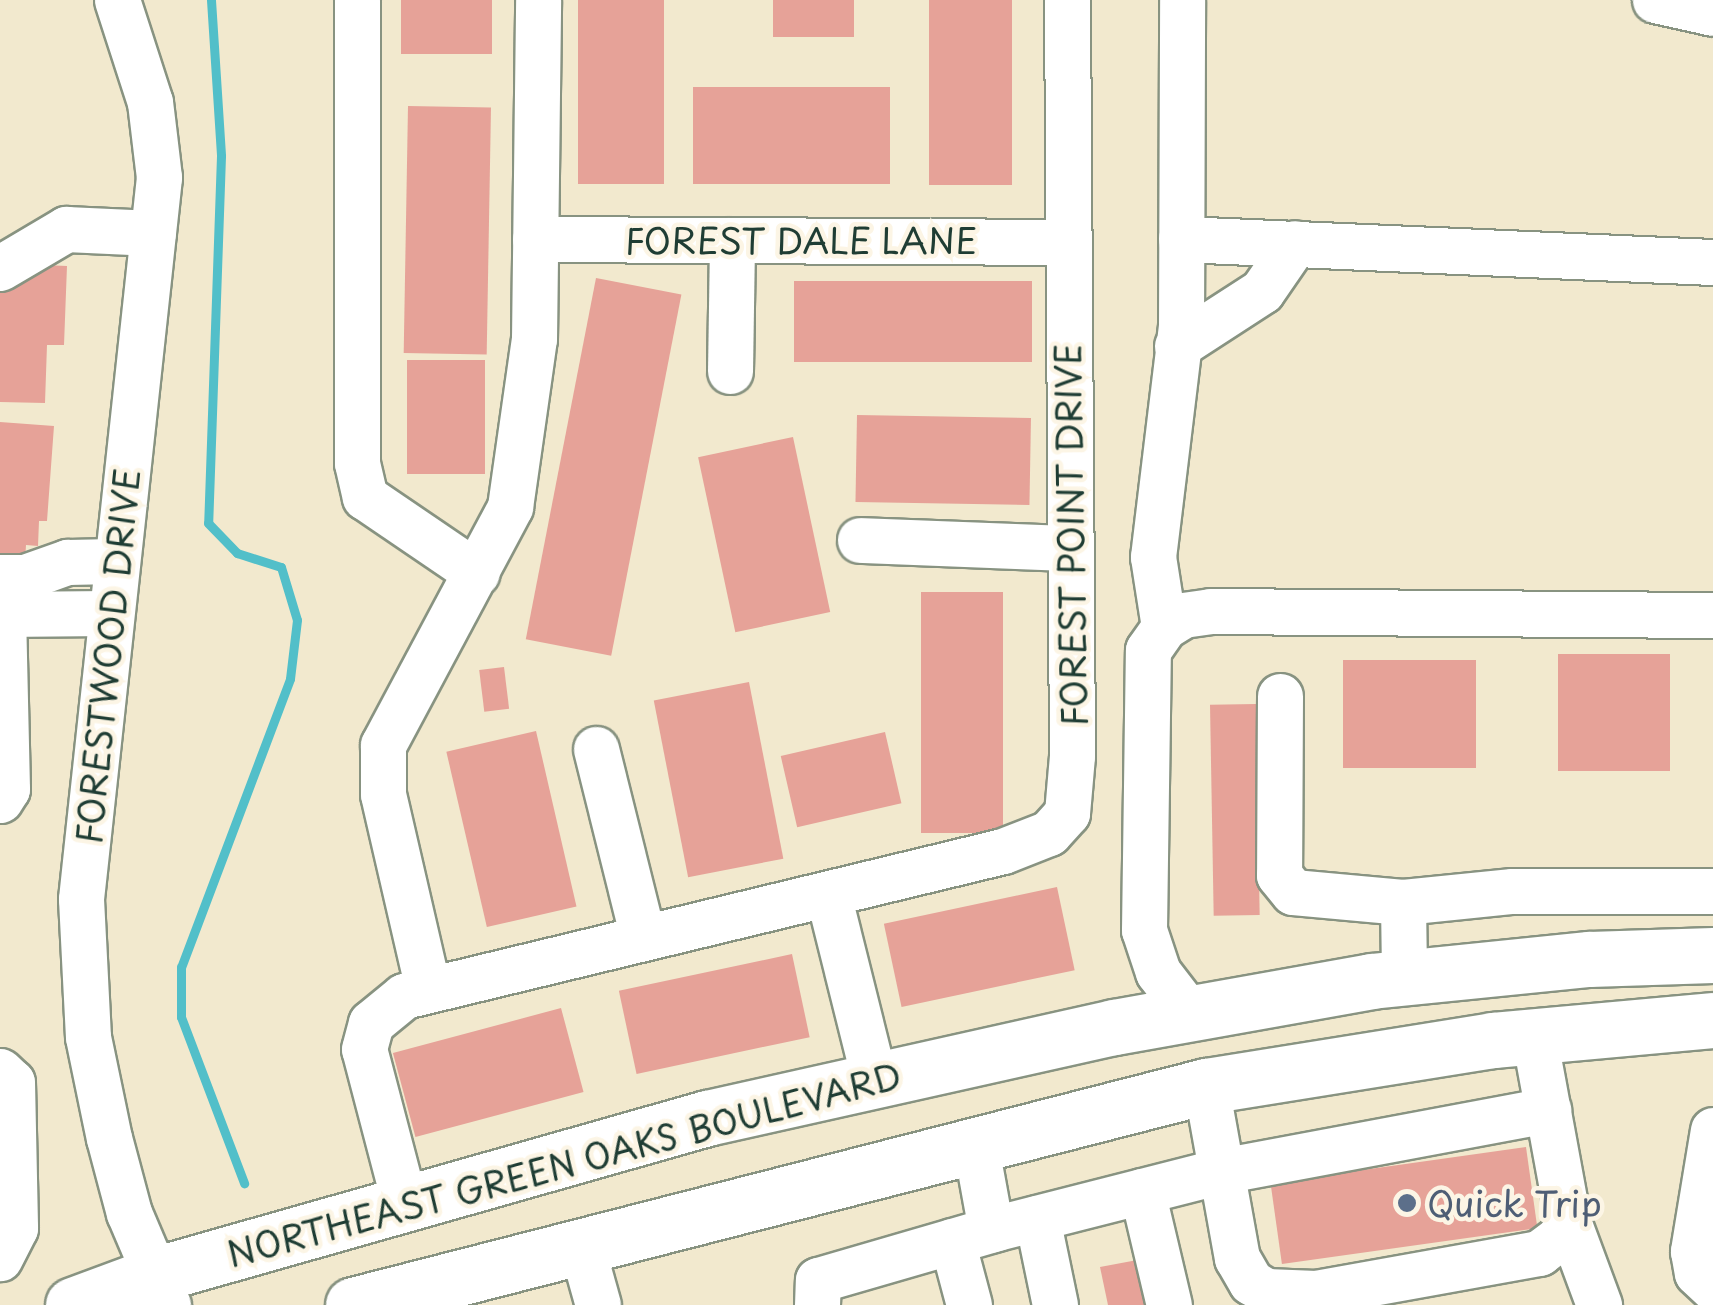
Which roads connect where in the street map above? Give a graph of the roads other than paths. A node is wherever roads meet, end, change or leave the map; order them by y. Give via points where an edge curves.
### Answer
1 (117, 0) edge
2 (357, 0) edge
3 (538, 0) edge
4 (1067, 0) edge
5 (1182, 0) edge
6 (1655, 0) edge
7 (1713, 13) edge
8 (153, 233) junction
9 (535, 238) junction
10 (1181, 239) junction
11 (732, 240) junction
12 (1068, 242) junction
13 (1295, 244) junction
14 (1713, 262) edge
15 (0, 268) edge
16 (1177, 346) junction
17 (730, 371) dead end
18 (860, 540) dead end
19 (1070, 548) junction
20 (115, 561) junction
21 (477, 572) junction
22 (1, 602) edge
23 (109, 613) junction
24 (1713, 615) edge
25 (1164, 627) junction
26 (1280, 696) dead end
27 (596, 749) dead end
28 (0, 800) edge
29 (1713, 890) edge
30 (828, 894) junction
31 (1403, 902) junction
32 (643, 937) junction
33 (1713, 955) edge
34 (1404, 977) junction
35 (428, 990) junction
36 (1188, 1012) junction
37 (1713, 1020) edge
38 (1534, 1036) junction
39 (0, 1071) edge
40 (874, 1078) junction
41 (1206, 1086) junction
42 (1548, 1110) junction
43 (1713, 1130) edge
44 (975, 1142) junction
45 (1221, 1170) junction
46 (1142, 1191) junction
47 (404, 1202) junction
48 (1038, 1218) junction
49 (1568, 1221) junction
50 (971, 1235) junction
51 (581, 1244) junction
52 (0, 1258) edge
53 (1713, 1288) edge
54 (161, 1290) edge
55 (73, 1305) edge
56 (353, 1305) edge
57 (598, 1305) edge
58 (817, 1305) edge
59 (970, 1305) edge
60 (1055, 1305) edge
61 (1168, 1305) edge
62 (1599, 1305) edge

1 - 8 street, FORESTWOOD DRIVE via 150,102 159,177
2 - 21 street via 357,463 366,497
3 - 9 street
4 - 12 street, FOREST POINT DRIVE
5 - 10 street
6 - 7 street
8 - 15 street via 66,229
8 - 20 street, FORESTWOOD DRIVE
9 - 11 street, FOREST DALE LANE
9 - 21 street via 526,422 510,507
10 - 13 street
10 - 16 street
11 - 12 street, FOREST DALE LANE
11 - 17 street
12 - 19 street, FOREST POINT DRIVE
13 - 14 street
13 - 16 street via 1262,292
16 - 25 street via 1153,557
18 - 19 street
19 - 30 street, FOREST POINT DRIVE via 1067,812 1048,833 1003,851
20 - 22 street via 67,562 25,578
20 - 23 street, FORESTWOOD DRIVE
21 - 35 street via 383,745 383,794
22 - 23 street
22 - 28 street via 7,789
23 - 54 street, FORESTWOOD DRIVE via 81,899 88,1037 129,1213
24 - 25 street via 1210,611
25 - 36 street via 1148,650 1144,930 1158,973
26 - 31 street via 1280,875 1293,892
27 - 32 street
29 - 31 street via 1512,892
30 - 32 street, FOREST POINT DRIVE
30 - 40 street
31 - 34 street
32 - 35 street, FOREST POINT DRIVE
33 - 34 main road, NORTHEAST GREEN OAKS BOULEVARD
34 - 36 main road, NORTHEAST GREEN OAKS BOULEVARD
35 - 47 street, FOREST POINT DRIVE via 404,996 371,1023 364,1049
36 - 40 main road, NORTHEAST GREEN OAKS BOULEVARD
36 - 41 main road
37 - 38 main road
38 - 41 main road
38 - 42 street
39 - 52 street via 12,1082 14,1228
40 - 47 main road, NORTHEAST GREEN OAKS BOULEVARD
41 - 44 main road
41 - 45 street
42 - 45 street
42 - 49 street
43 - 53 street via 1693,1251 1697,1274
44 - 50 street
44 - 51 main road
45 - 46 street
45 - 49 street via 1237,1258 1251,1282 1276,1292 1316,1292 1539,1254
46 - 48 street
46 - 61 street
47 - 54 main road, NORTHEAST GREEN OAKS BOULEVARD
48 - 50 street
48 - 60 street
49 - 62 street
50 - 58 street via 818,1280
50 - 59 street
51 - 56 main road
51 - 57 street
54 - 55 main road, NORTHEAST GREEN OAKS BOULEVARD

